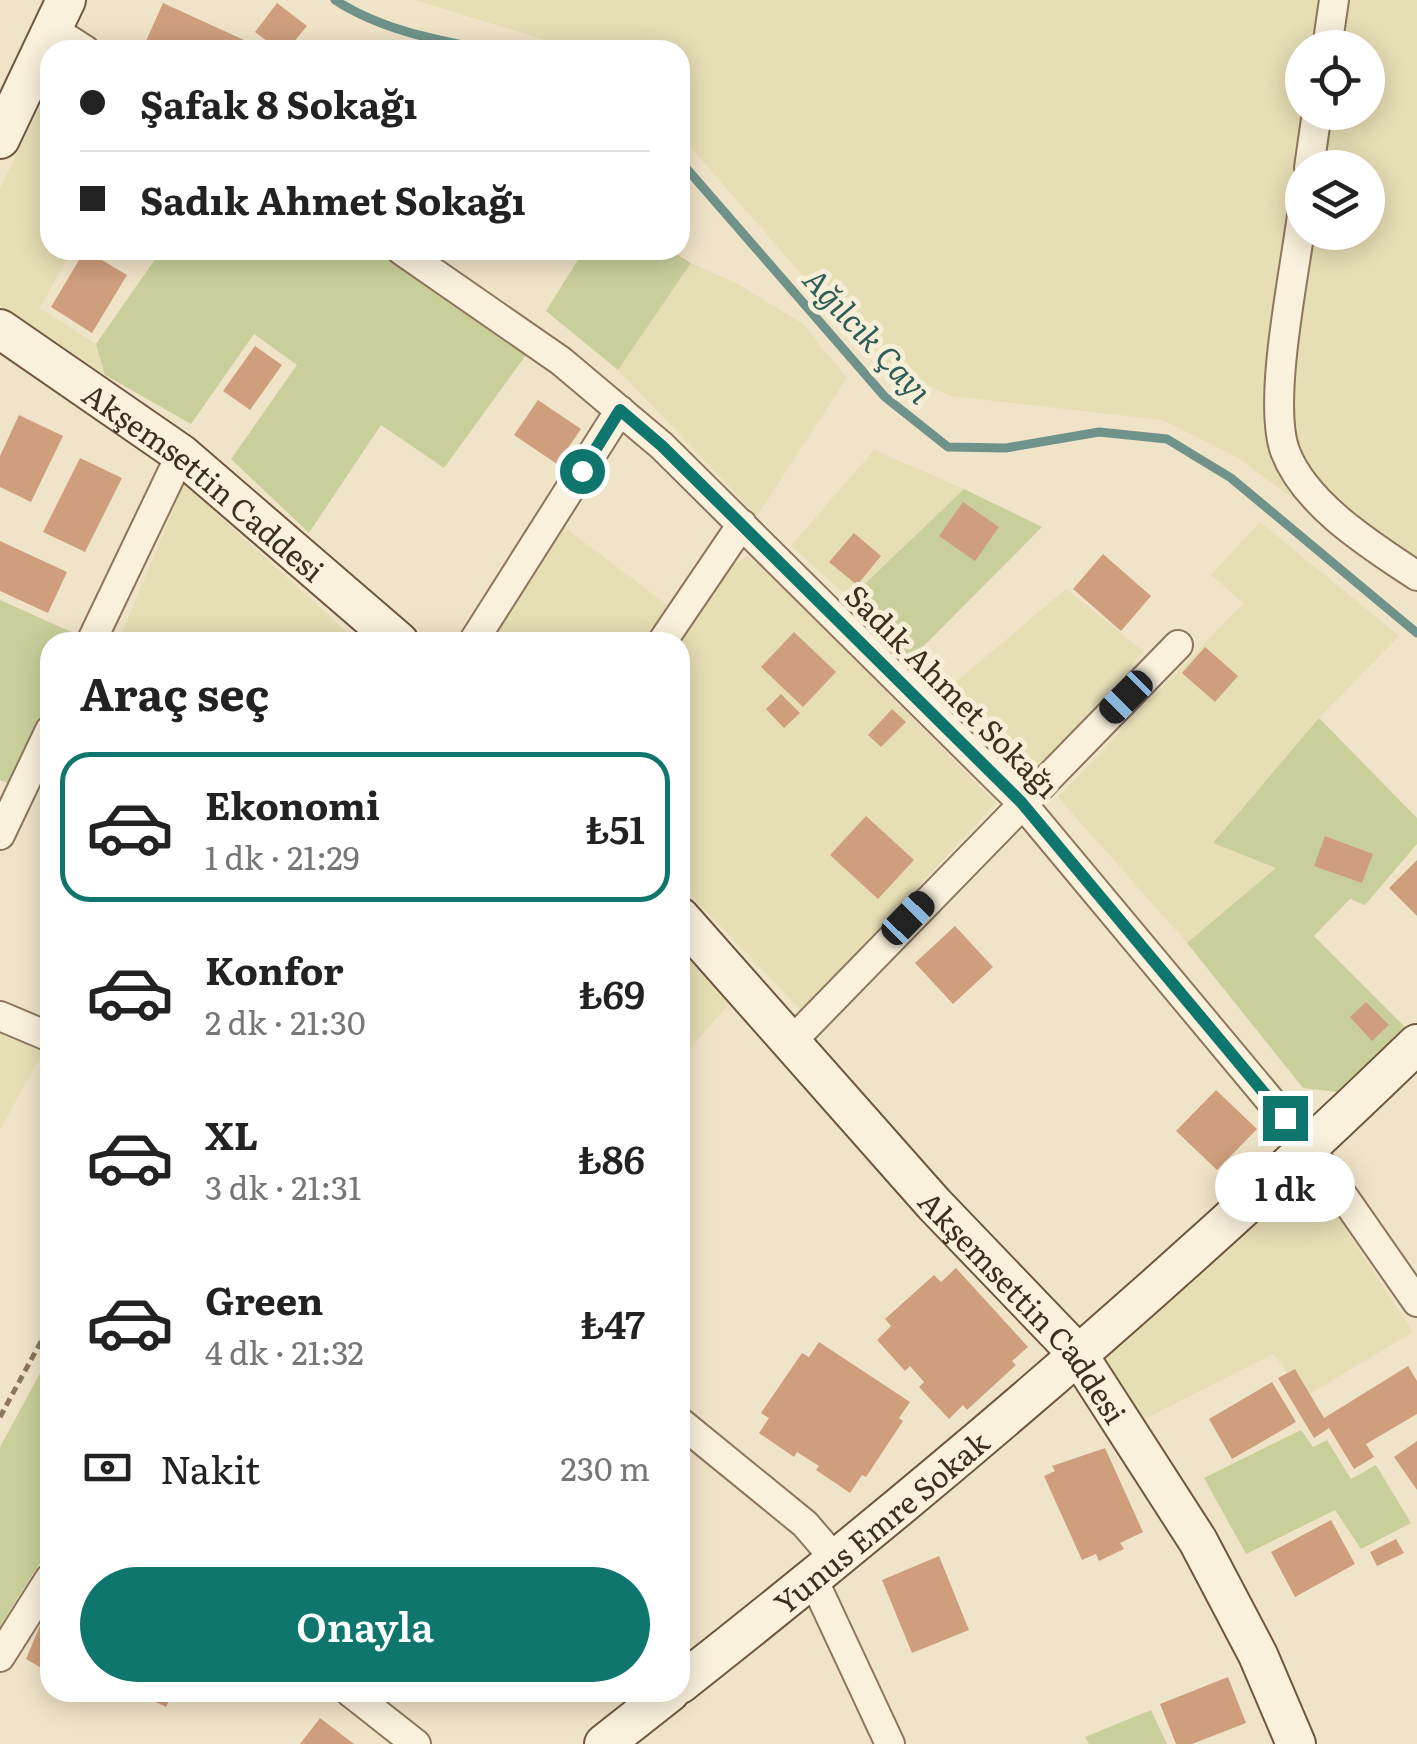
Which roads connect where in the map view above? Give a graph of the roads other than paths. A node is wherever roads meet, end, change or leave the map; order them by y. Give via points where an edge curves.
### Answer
1 (1334, 0) edge
2 (59, 14) edge
3 (1330, 30) edge
4 (47, 40) edge
5 (78, 40) edge
6 (40, 54) edge
7 (0, 139) edge
8 (1298, 250) edge
9 (415, 260) edge
10 (0, 329) edge
11 (620, 410) junction
12 (181, 454) junction
13 (742, 524) junction
14 (1417, 576) edge
15 (97, 632) edge
16 (387, 632) edge
17 (479, 632) edge
18 (669, 632) edge
19 (1178, 645) dead end
20 (40, 751) edge
21 (1021, 802) junction
22 (0, 835) edge
23 (690, 928) edge
24 (0, 1016) edge
25 (40, 1033) edge
26 (792, 1041) junction
27 (1417, 1044) edge
28 (1309, 1147) junction
29 (1417, 1302) edge
30 (1077, 1353) junction
31 (690, 1430) edge
32 (824, 1570) junction
33 (40, 1594) edge
34 (0, 1656) edge
35 (690, 1676) edge
36 (363, 1702) edge
37 (657, 1702) edge
38 (416, 1744) edge
39 (604, 1744) edge
40 (890, 1744) edge
41 (1296, 1744) edge

1 - 3 street
2 - 4 street
2 - 5 street
6 - 7 street
8 - 14 street via 1280,415 1286,452 1338,517
9 - 11 street, Sadık Ahmet Sokağı
10 - 12 street, Akşemsettin Caddesi
11 - 13 street, Sadık Ahmet Sokağı
11 - 17 street
12 - 15 street
12 - 16 street, Akşemsettin Caddesi
13 - 18 street
13 - 21 street, Sadık Ahmet Sokağı
19 - 21 street
20 - 22 street
21 - 26 street
21 - 28 street, Sadık Ahmet Sokağı
23 - 26 street, Akşemsettin Caddesi
24 - 25 street
26 - 30 street, Akşemsettin Caddesi via 934,1204
27 - 28 street, Yunus Emre Sokak
28 - 29 street, Sadık Ahmet Sokağı
28 - 30 street, Yunus Emre Sokak
30 - 32 street, Yunus Emre Sokak
30 - 41 street, Akşemsettin Caddesi via 1198,1541
31 - 32 street via 805,1524
32 - 35 street, Yunus Emre Sokak
32 - 40 street
33 - 34 street
36 - 38 street
37 - 39 street

